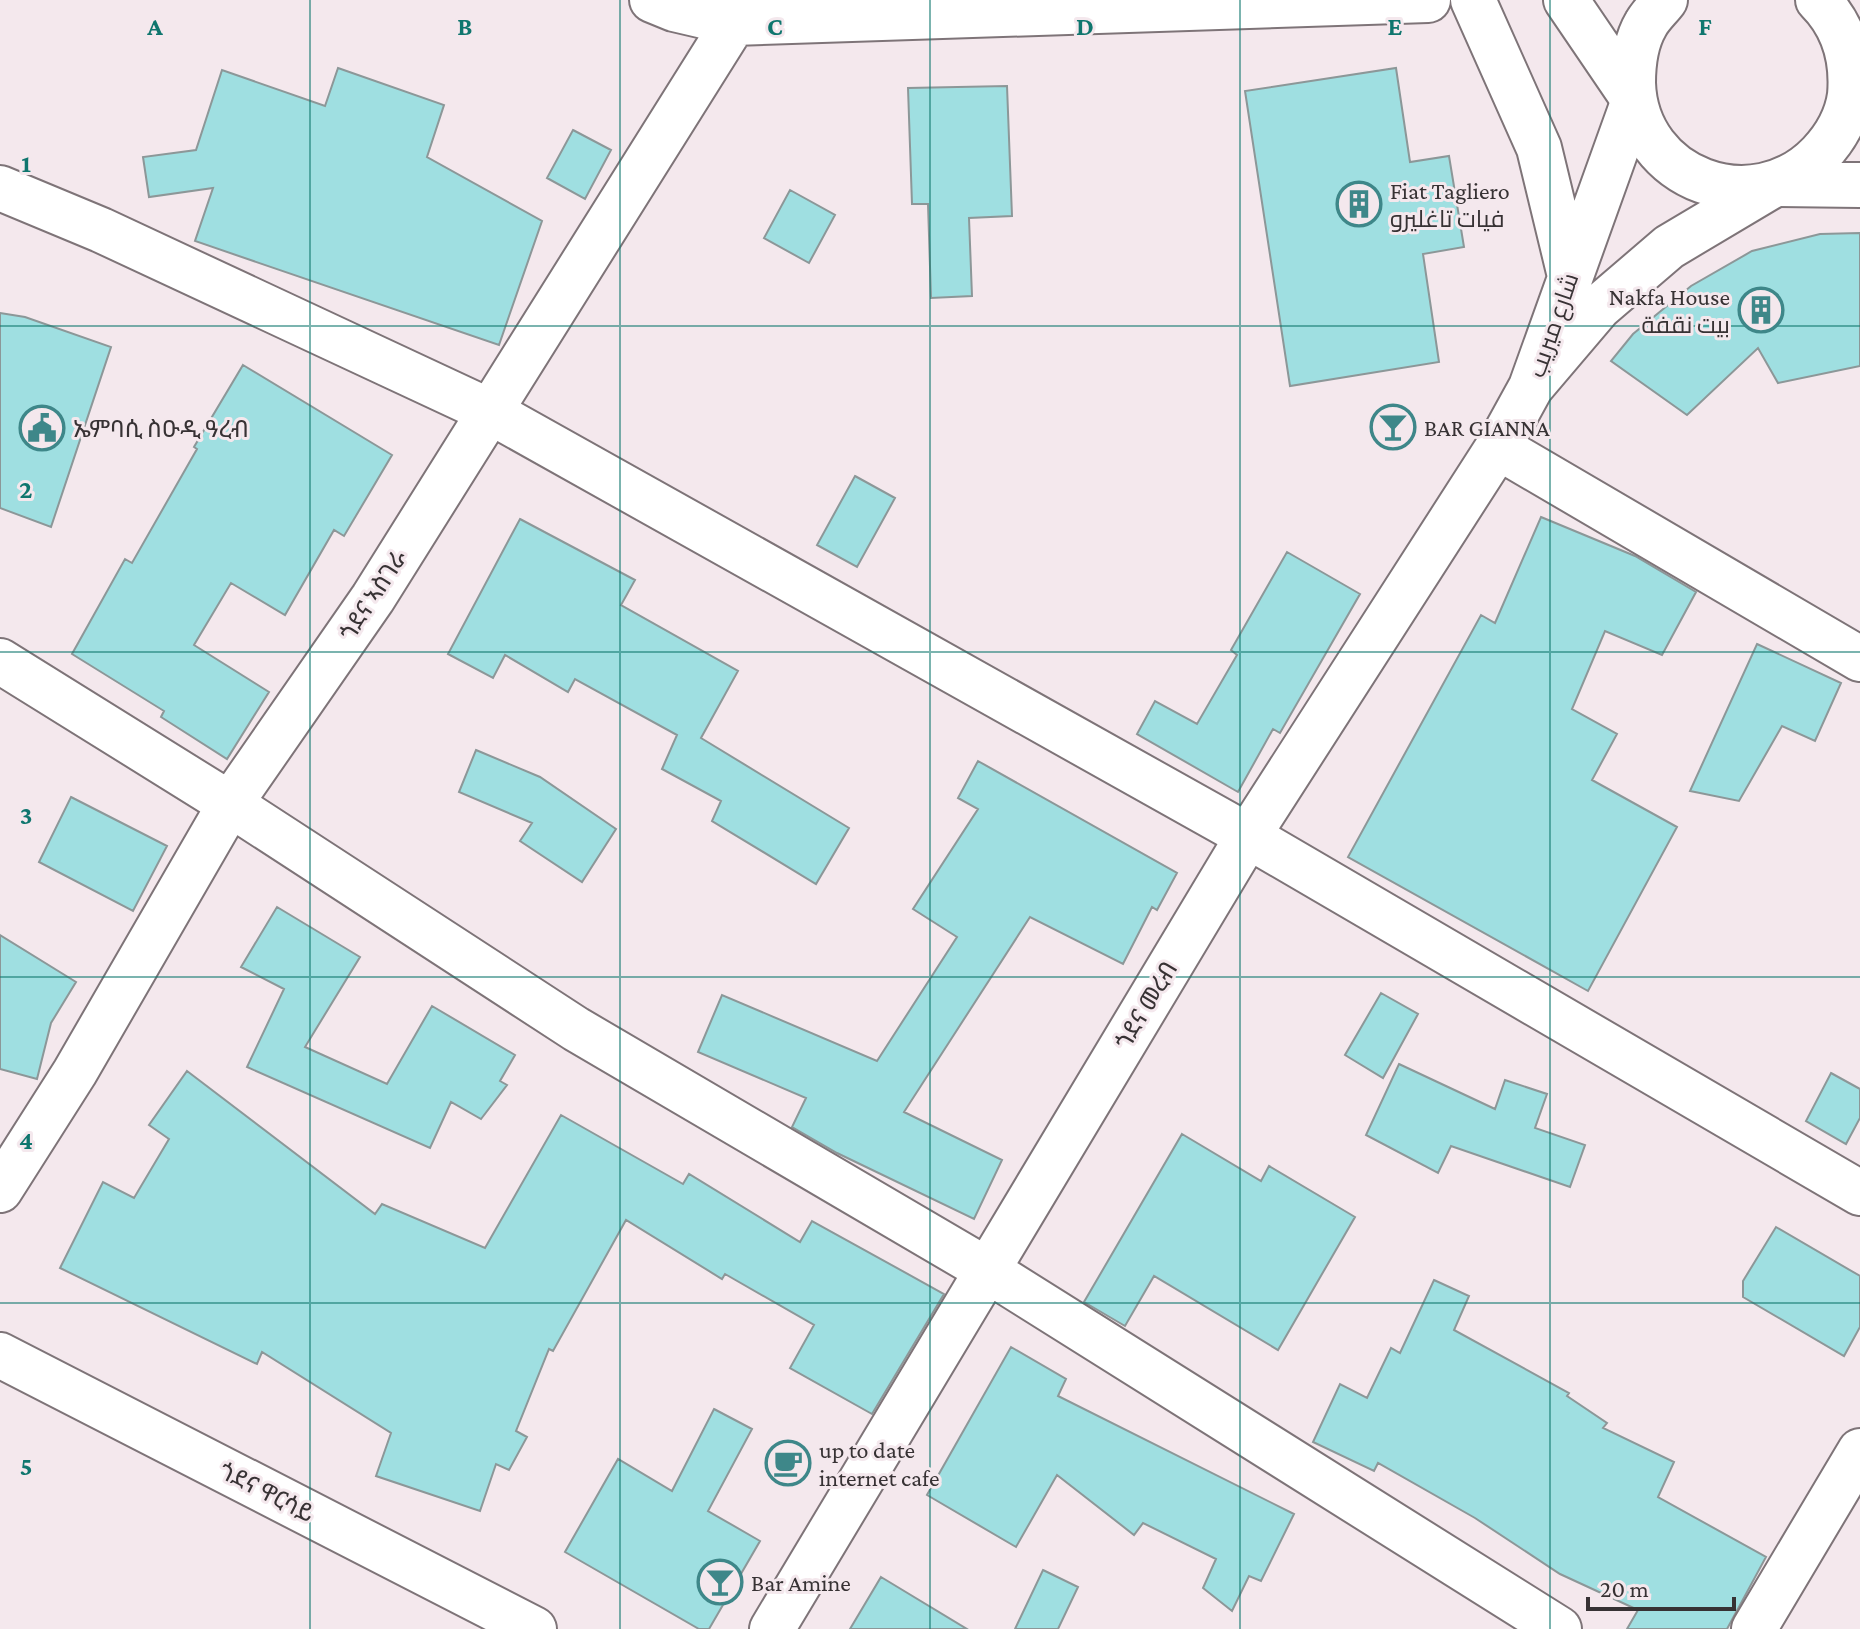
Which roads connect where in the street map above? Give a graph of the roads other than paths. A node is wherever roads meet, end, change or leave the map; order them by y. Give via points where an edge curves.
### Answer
1 (652, 0) edge
2 (1428, 0) edge
3 (1473, 0) edge
4 (1566, 0) edge
5 (1665, 0) edge
6 (1818, 0) edge
7 (741, 11) edge
8 (1855, 36) edge
9 (1634, 100) junction
10 (1775, 184) junction
11 (1860, 185) edge
12 (0, 188) edge
13 (1570, 276) junction
14 (1531, 387) junction
15 (489, 411) junction
16 (1498, 447) junction
17 (1860, 659) edge
18 (0, 661) edge
19 (230, 804) junction
20 (1248, 836) junction
21 (0, 1190) edge
22 (1860, 1193) edge
23 (987, 1270) junction
24 (0, 1355) edge
25 (1860, 1451) edge
26 (534, 1629) edge
27 (772, 1629) edge
28 (1559, 1629) edge
29 (1754, 1629) edge

1 - 7 street via 674,9
2 - 7 street
3 - 13 street via 1539,148
4 - 9 street
5 - 9 street via 1645,26 1633,62
6 - 8 street
7 - 15 street, ጎደና ኣስገራ
8 - 10 street, شارع ميريب via 1848,109 1832,141 1807,168
9 - 10 street via 1646,134 1670,163 1702,182 1737,189
9 - 13 street, شارع ميريب
10 - 11 street
10 - 14 street, شارع ميريب via 1669,247 1599,307
12 - 15 street
13 - 14 street, شارع ميريب
14 - 16 street, ጎደና መረብ
15 - 19 street, ጎደና ኣስገራ via 373,598
15 - 20 street
16 - 17 street
16 - 20 street, ጎደና መረብ
18 - 19 street
19 - 21 street, ጎደና ኣስገራ via 75,1072
19 - 23 street via 576,1029
20 - 22 street
20 - 23 street, ጎደና መረብ
23 - 27 street, ጎደና መረብ
23 - 28 street
24 - 26 street, ጎደና ዋርሳይ
25 - 29 street

